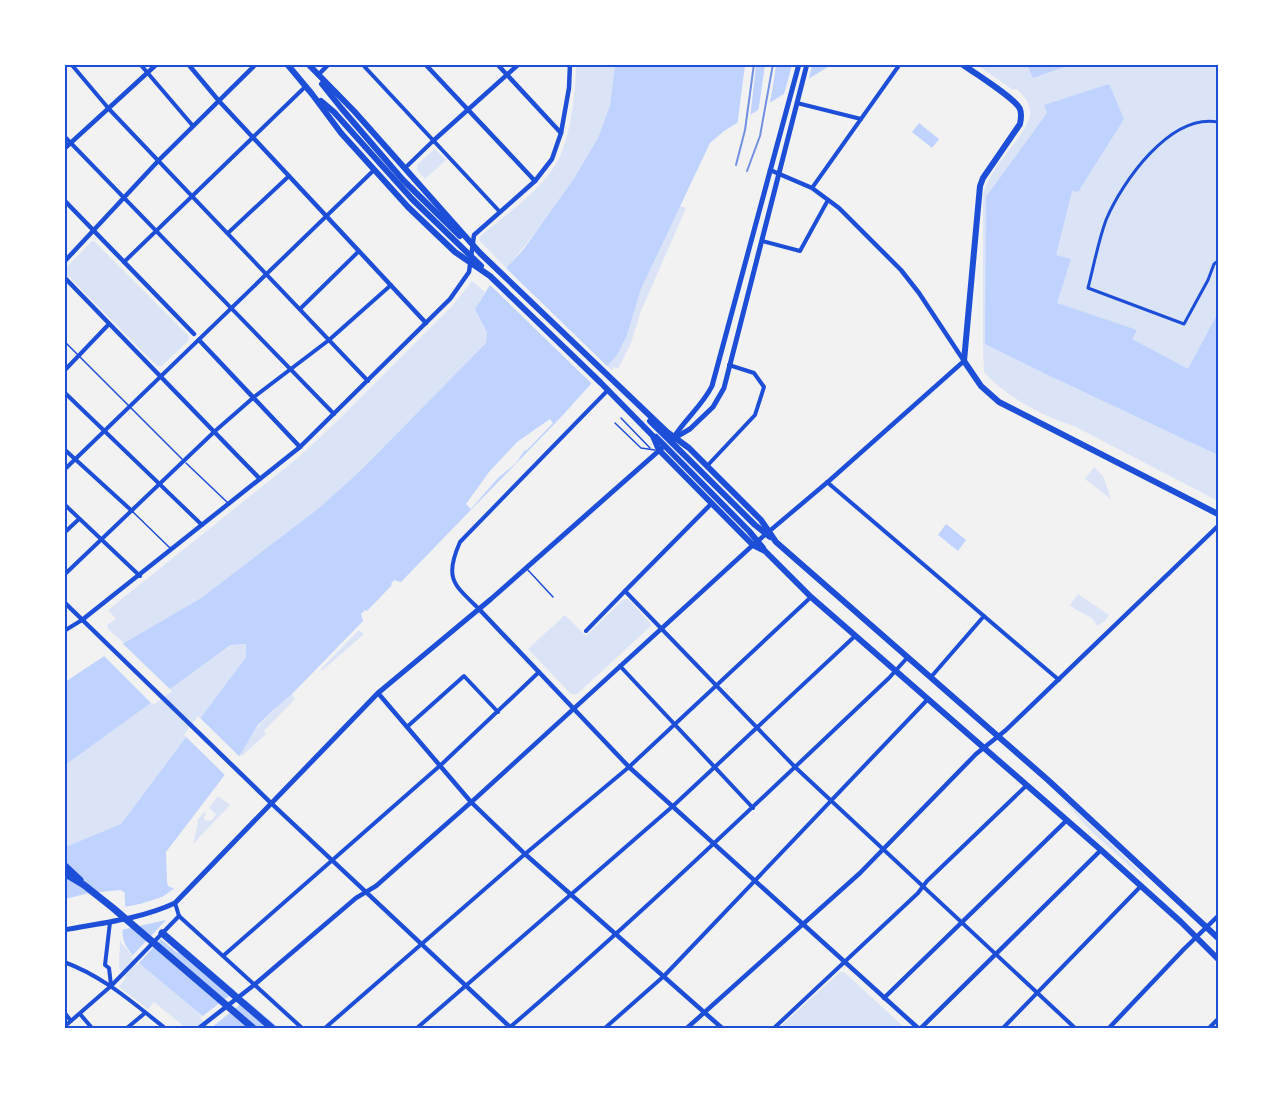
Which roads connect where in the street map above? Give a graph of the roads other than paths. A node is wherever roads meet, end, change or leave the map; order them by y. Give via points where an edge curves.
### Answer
1 (71, 64) edge
2 (141, 64) edge
3 (157, 64) edge
4 (188, 64) edge
5 (255, 64) edge
6 (287, 64) edge
7 (308, 64) edge
8 (329, 64) edge
9 (362, 64) edge
10 (425, 64) edge
11 (497, 64) edge
12 (519, 64) edge
13 (570, 64) edge
14 (799, 64) edge
15 (807, 64) edge
16 (900, 64) edge
17 (962, 64) edge
18 (148, 73) junction
19 (506, 74) junction
20 (317, 75) junction
21 (306, 86) junction
22 (312, 94) junction
23 (219, 101) junction
24 (797, 103) junction
25 (109, 109) junction
26 (468, 110) junction
27 (861, 119) junction
28 (1218, 122) edge
29 (194, 126) junction
30 (561, 133) junction
31 (64, 136) edge
32 (252, 137) junction
33 (433, 141) junction
34 (71, 142) junction
35 (64, 149) edge
36 (159, 160) junction
37 (405, 168) junction
38 (374, 170) junction
39 (770, 170) junction
40 (778, 173) junction
41 (289, 176) junction
42 (535, 181) junction
43 (812, 188) junction
44 (192, 196) junction
45 (125, 197) junction
46 (414, 197) junction
47 (64, 200) edge
48 (828, 200) junction
49 (500, 212) junction
50 (326, 216) junction
51 (93, 231) junction
52 (156, 231) junction
53 (228, 233) junction
54 (762, 241) junction
55 (473, 245) junction
56 (359, 251) junction
57 (1218, 261) edge
58 (64, 262) edge
59 (124, 262) junction
60 (471, 262) junction
61 (267, 274) junction
62 (64, 277) edge
63 (391, 285) junction
64 (231, 308) junction
65 (300, 309) junction
66 (426, 323) junction
67 (109, 324) junction
68 (194, 334) joint
69 (64, 340) edge
70 (199, 340) junction
71 (329, 340) junction
72 (79, 356) junction
73 (964, 361) junction
74 (729, 365) junction
75 (291, 369) junction
76 (64, 371) edge
77 (161, 376) junction
78 (368, 381) junction
79 (608, 390) junction
80 (64, 392) edge
81 (254, 398) junction
82 (130, 405) junction
83 (334, 414) junction
84 (621, 418) dead end
85 (615, 423) dead end
86 (104, 430) junction
87 (214, 432) junction
88 (674, 437) junction
89 (300, 447) junction
90 (64, 449) edge
91 (651, 449) junction
92 (659, 450) junction
93 (75, 459) junction
94 (184, 461) junction
95 (707, 465) junction
96 (64, 470) edge
97 (260, 479) junction
98 (827, 482) junction
99 (160, 486) junction
100 (714, 490) junction
101 (64, 504) edge
102 (229, 504) junction
103 (711, 504) junction
104 (132, 511) junction
105 (1218, 514) edge
106 (80, 519) junction
107 (202, 525) junction
108 (1218, 526) edge
109 (767, 532) junction
110 (64, 533) edge
111 (101, 540) junction
112 (755, 543) junction
113 (172, 549) junction
114 (526, 568) junction
115 (64, 574) edge
116 (140, 576) junction
117 (626, 591) junction
118 (553, 597) dead end
119 (811, 597) junction
120 (64, 602) edge
121 (479, 609) junction
122 (984, 616) junction
123 (82, 620) junction
124 (661, 628) junction
125 (64, 631) edge
126 (586, 631) dead end
127 (856, 636) junction
128 (907, 658) junction
129 (620, 666) junction
130 (896, 670) junction
131 (539, 672) junction
132 (930, 678) junction
133 (1059, 680) junction
134 (716, 685) junction
135 (378, 693) junction
136 (929, 699) junction
137 (573, 708) junction
138 (498, 712) junction
139 (674, 725) junction
140 (408, 726) junction
141 (756, 728) junction
142 (998, 736) junction
143 (985, 747) junction
144 (440, 765) junction
145 (629, 766) junction
146 (714, 767) junction
147 (795, 767) junction
148 (1027, 785) junction
149 (831, 801) junction
150 (471, 802) junction
151 (271, 803) junction
152 (673, 806) junction
153 (753, 808) junction
154 (1066, 819) junction
155 (714, 845) junction
156 (1101, 849) junction
157 (883, 850) junction
158 (525, 854) junction
159 (331, 859) junction
160 (64, 865) edge
161 (64, 873) edge
162 (756, 880) junction
163 (84, 885) junction
164 (1141, 886) junction
165 (923, 887) junction
166 (366, 892) junction
167 (572, 895) junction
168 (175, 903) junction
169 (1218, 916) edge
170 (180, 917) junction
171 (110, 922) junction
172 (962, 923) junction
173 (803, 924) junction
174 (1207, 927) junction
175 (64, 930) edge
176 (162, 933) junction
177 (617, 934) junction
178 (1196, 937) junction
179 (1218, 938) edge
180 (421, 944) junction
181 (996, 955) junction
182 (223, 956) junction
183 (1218, 959) edge
184 (64, 962) edge
185 (845, 962) junction
186 (664, 975) junction
187 (254, 985) junction
188 (111, 986) junction
189 (466, 986) junction
190 (1037, 993) junction
191 (239, 996) junction
192 (884, 998) junction
193 (64, 1012) edge
194 (145, 1012) junction
195 (705, 1012) junction
196 (80, 1014) junction
197 (1218, 1019) edge
198 (71, 1021) junction
199 (64, 1027) edge
200 (510, 1028) edge
201 (92, 1029) edge
202 (128, 1029) edge
203 (165, 1029) edge
204 (199, 1029) edge
205 (253, 1029) edge
206 (272, 1029) edge
207 (302, 1029) edge
208 (325, 1029) edge
209 (417, 1029) edge
210 (605, 1029) edge
211 (687, 1029) edge
212 (722, 1029) edge
213 (774, 1029) edge
214 (919, 1029) edge
215 (1003, 1029) edge
216 (1075, 1029) edge
217 (1109, 1029) edge
218 (1209, 1029) edge

1 - 25 street
2 - 18 street
3 - 18 street
4 - 23 street
5 - 23 street
6 - 21 main road
7 - 20 main road
8 - 20 street
9 - 33 street
10 - 26 street
11 - 19 street
12 - 19 street
13 - 30 street
14 - 39 main road
15 - 24 main road
16 - 27 street
17 - 73 main road via 1013,101 1021,116 1020,124 980,186
18 - 25 street
18 - 29 street
19 - 26 street
19 - 30 street
20 - 37 main road
20 - 46 main road
21 - 22 main road
21 - 32 street
22 - 38 main road
22 - 46 main road
23 - 29 street
23 - 32 street
24 - 27 street
24 - 40 main road
25 - 34 street
25 - 36 street
26 - 33 street
26 - 42 street
27 - 43 street
28 - 57 street via 1201,121 1171,136 1134,171 1107,220 1088,288 1184,324
29 - 36 street
30 - 42 street via 552,159
31 - 34 street
32 - 41 street
32 - 44 street
33 - 37 street
33 - 49 street
34 - 35 street
34 - 45 street
36 - 44 street
36 - 45 street
37 - 55 main road
38 - 50 street
38 - 60 main road via 435,234
39 - 40 street
39 - 88 main road via 712,386
40 - 43 street
40 - 54 main road
41 - 50 street
41 - 53 street
42 - 49 street
43 - 48 street
44 - 52 street
44 - 53 street
45 - 51 street
45 - 52 street
46 - 100 main road
47 - 51 street
48 - 54 street via 800,251
48 - 73 street via 901,270
49 - 55 street via 474,235
50 - 56 street
50 - 61 street
51 - 58 street
51 - 59 street
52 - 59 street
52 - 64 street
53 - 61 street
54 - 74 main road
55 - 60 street
55 - 88 main road
56 - 63 street
56 - 65 street
59 - 68 street
60 - 66 street via 456,291
60 - 79 main road
61 - 64 street
61 - 65 street
62 - 67 street
63 - 66 street
63 - 71 street
64 - 70 street
64 - 75 street
65 - 71 street
66 - 78 street
67 - 72 street
67 - 77 street
68 - 70 street
69 - 72 lane
70 - 77 street
70 - 81 street
71 - 75 street
71 - 78 street
72 - 76 street
72 - 82 lane
73 - 98 street
73 - 105 main road via 981,386 999,402
74 - 88 main road via 718,400 690,429
74 - 95 street via 754,373 764,387 755,415
75 - 81 street
75 - 83 street
77 - 82 street
77 - 87 street
78 - 83 street
79 - 92 main road via 653,436
79 - 121 street via 460,542 450,569 452,579
80 - 86 street
81 - 87 street
81 - 89 street
82 - 86 street
82 - 94 lane
83 - 89 street
84 - 91 lane
85 - 91 lane via 641,448
86 - 93 street
86 - 99 street
87 - 94 street
87 - 97 street
88 - 92 main road
88 - 95 main road
89 - 97 street
90 - 93 street
91 - 92 lane
92 - 103 main road
92 - 114 main road
93 - 96 street
93 - 104 street
94 - 99 street
94 - 102 lane
95 - 109 main road
97 - 102 street
98 - 109 street
98 - 122 street
99 - 104 street
99 - 107 street
100 - 109 main road
100 - 112 main road
101 - 106 street
102 - 107 street
103 - 112 main road
103 - 117 street
104 - 111 street
104 - 113 lane
106 - 110 street
106 - 111 street
107 - 113 street
108 - 133 street
109 - 112 street
109 - 128 main road
111 - 115 street
111 - 116 street
112 - 119 main road
112 - 124 street
113 - 116 street
114 - 118 lane
114 - 121 main road
116 - 123 street
117 - 124 street
117 - 126 street
119 - 127 main road
119 - 134 street
120 - 123 street
121 - 131 street
121 - 135 main road
122 - 132 street
122 - 133 street
123 - 125 street
123 - 151 street
124 - 129 street
124 - 134 street
127 - 130 main road
127 - 141 street
128 - 130 street
128 - 132 main road
129 - 137 street
129 - 139 street
130 - 136 main road
130 - 147 street
131 - 137 street
131 - 138 street
132 - 142 main road
133 - 142 street
134 - 139 street
134 - 141 street
135 - 140 street
135 - 151 main road
136 - 143 main road
136 - 149 street
137 - 145 street
137 - 150 street
138 - 140 street via 465,676
138 - 144 street
139 - 145 street
139 - 146 street
140 - 144 street
141 - 146 street
141 - 147 street
142 - 143 street
142 - 174 main road
143 - 148 main road
143 - 157 street
144 - 150 street
144 - 159 street
145 - 152 street
145 - 158 street
146 - 152 street
146 - 153 street
147 - 149 street
147 - 153 street
148 - 154 main road
148 - 165 street
149 - 157 street
149 - 162 street
150 - 158 street
150 - 166 street
151 - 159 street
151 - 168 main road
152 - 155 street
152 - 167 street
153 - 155 street
154 - 156 main road
154 - 172 street
155 - 162 street
155 - 177 street
156 - 164 main road
156 - 181 street
157 - 165 street
157 - 173 street
158 - 167 street
158 - 180 street
159 - 166 street
159 - 182 street
160 - 163 highway
161 - 163 highway
162 - 173 street
162 - 186 street
163 - 205 highway
164 - 178 main road
164 - 190 street
165 - 172 street
165 - 185 street
166 - 180 street
166 - 187 street
167 - 177 street
167 - 189 street
168 - 170 street
168 - 171 main road
169 - 174 street
170 - 176 street
170 - 182 street
171 - 175 main road
171 - 188 street via 105,965 109,968
172 - 181 street
172 - 192 street
173 - 185 street
173 - 195 street
174 - 178 street
174 - 179 main road
176 - 188 street
176 - 191 highway
177 - 186 street
177 - 200 street
178 - 183 main road
178 - 217 street
180 - 189 street
180 - 208 street
181 - 190 street
181 - 214 street
182 - 187 street
184 - 188 street
185 - 192 street
185 - 213 street
186 - 195 street
186 - 210 street
187 - 191 street
187 - 207 street
188 - 194 street
188 - 196 street
189 - 200 street
189 - 209 street
190 - 215 street
190 - 216 street
191 - 204 street
191 - 206 highway
192 - 214 street
193 - 198 street
194 - 202 street
194 - 203 street
195 - 211 street
195 - 212 street
196 - 198 street
196 - 201 street
197 - 218 street
198 - 199 street

